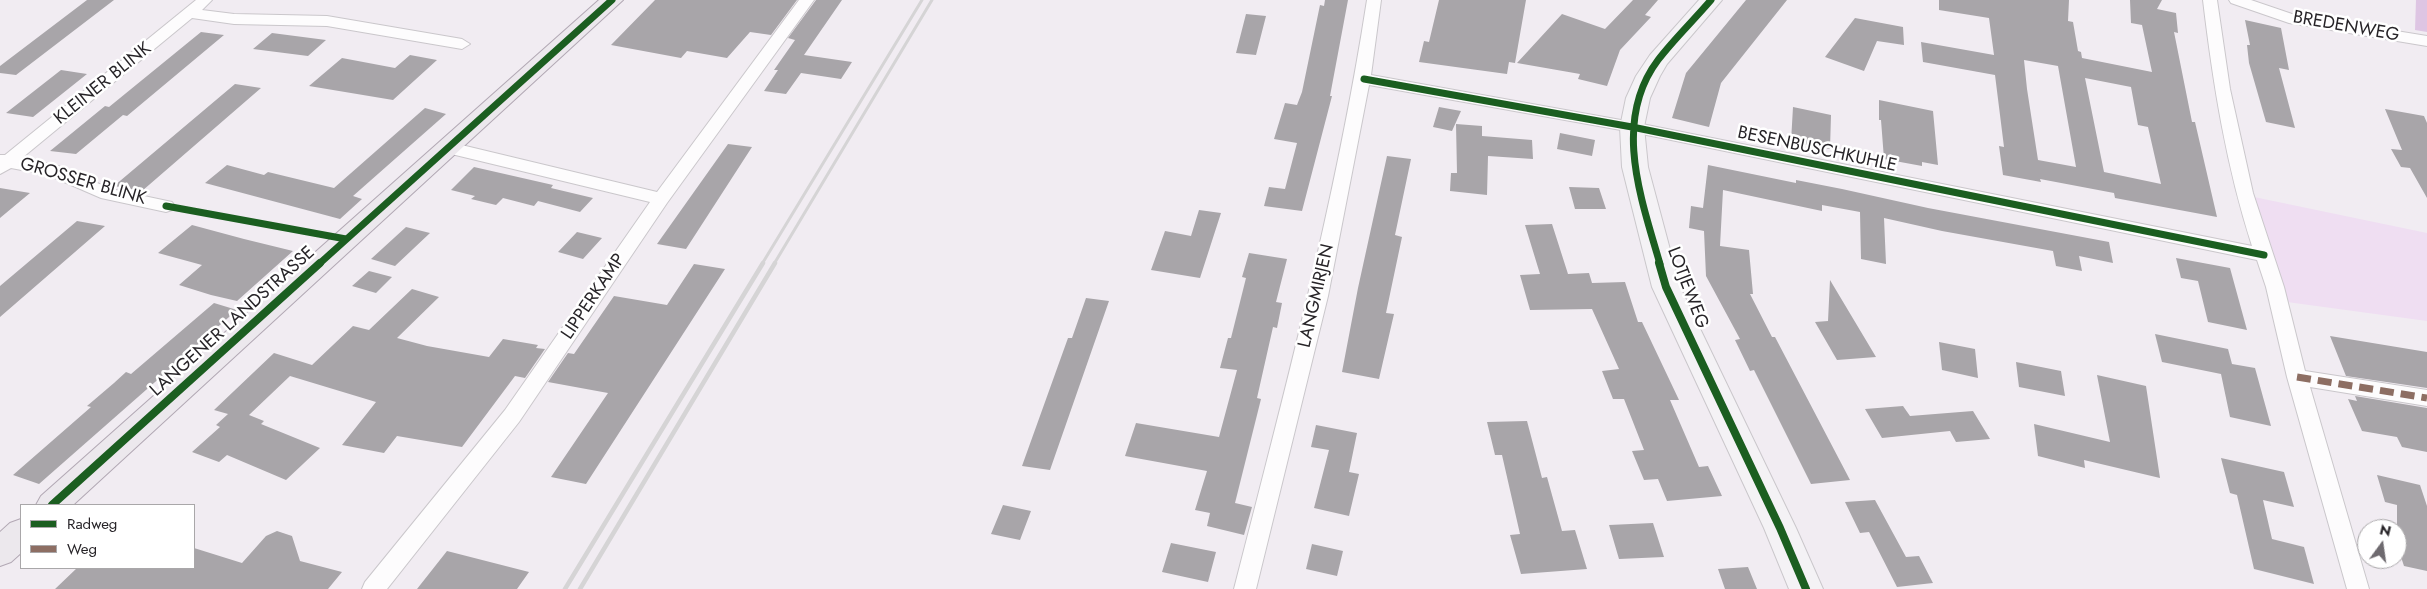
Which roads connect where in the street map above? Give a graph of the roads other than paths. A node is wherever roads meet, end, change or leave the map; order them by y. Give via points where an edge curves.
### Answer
1 (205, 0) edge
2 (612, 0) edge
3 (808, 0) edge
4 (1374, 0) edge
5 (1711, 0) edge
6 (2210, 0) edge
7 (2236, 0) edge
8 (189, 14) junction
9 (2427, 41) edge
10 (462, 44) dead end
11 (1364, 79) junction
12 (1632, 127) junction
13 (449, 148) junction
14 (3, 163) edge
15 (661, 199) junction
16 (166, 206) dead end
17 (2264, 255) junction
18 (2297, 378) junction
19 (2427, 398) edge
20 (53, 504) edge
21 (20, 534) edge
22 (0, 552) edge
23 (373, 589) edge
24 (1245, 589) edge
25 (1806, 589) edge
26 (2358, 589) edge

1 - 8 street, KLEINER BLINK
2 - 13 main road, LANGENER LANDSTRASSE
3 - 15 street, LIPPERKAMP
4 - 11 street, LANGMIRJEN
5 - 12 street, LOTJEWEG via 1658,60 1638,98
6 - 17 street via 2222,88 2244,193
7 - 9 street, BREDENWEG via 2289,18
8 - 10 street via 234,19 327,21
8 - 14 street, KLEINER BLINK
11 - 12 street, BESENBUSCHKUHLE
11 - 24 street, LANGMIRJEN via 1326,261
12 - 17 street, BESENBUSCHKUHLE
12 - 25 street, LOTJEWEG via 1635,166 1666,287
13 - 15 street
13 - 20 main road, LANGENER LANDSTRASSE
14 - 16 street, GROSSER BLINK via 52,170 107,194
15 - 23 street, LIPPERKAMP via 512,416
17 - 18 street
18 - 19 street
18 - 26 street
21 - 22 main road

